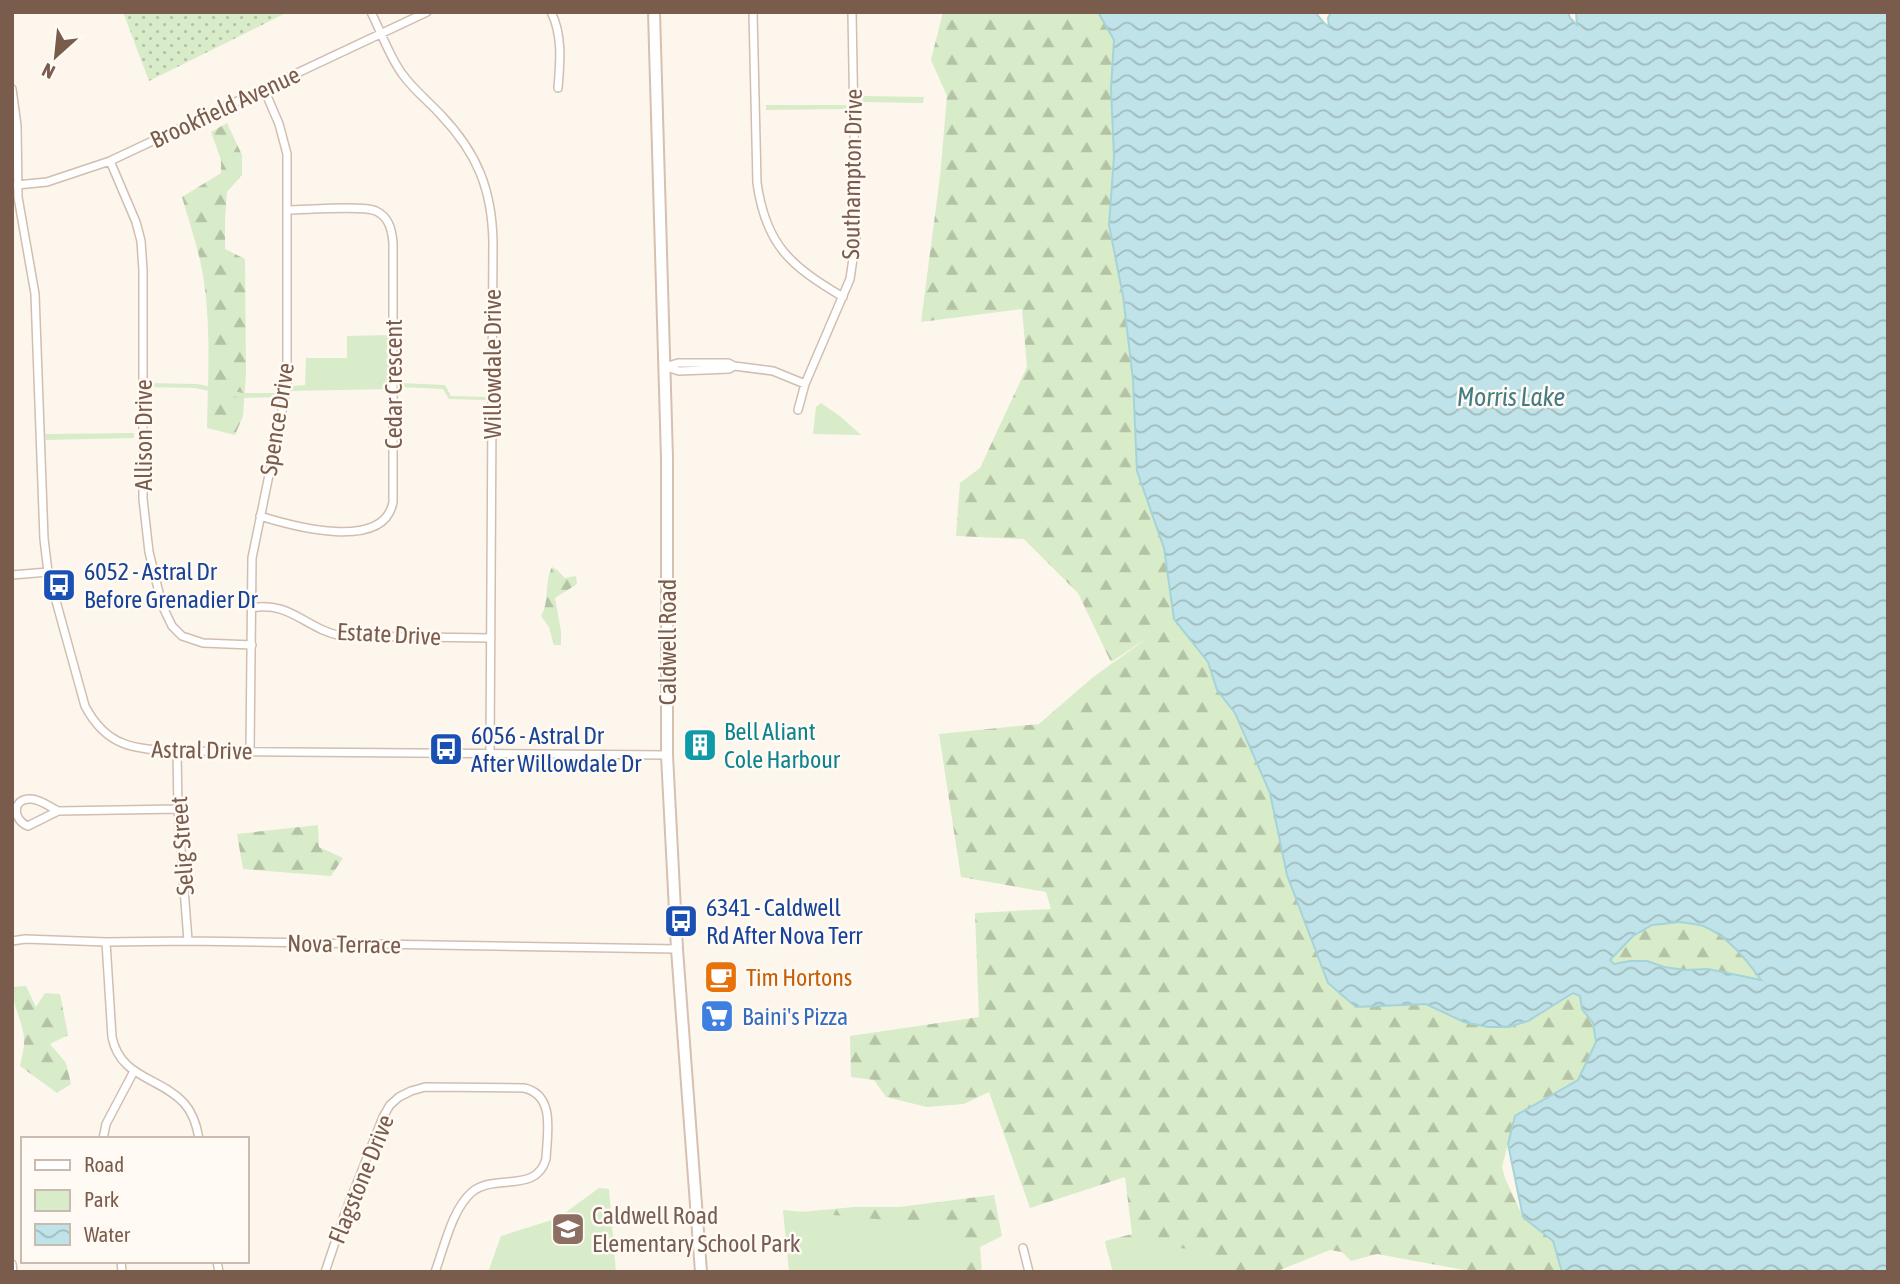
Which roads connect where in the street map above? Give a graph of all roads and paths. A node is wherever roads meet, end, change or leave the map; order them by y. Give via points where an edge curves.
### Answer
1 (371, 12) edge
2 (427, 12) edge
3 (551, 12) edge
4 (654, 12) edge
5 (753, 12) edge
6 (852, 12) edge
7 (382, 33) junction
8 (558, 88) dead end
9 (12, 89) edge
10 (264, 89) junction
11 (110, 161) junction
12 (17, 185) junction
13 (288, 210) junction
14 (843, 297) junction
15 (665, 367) junction
16 (804, 384) junction
17 (798, 410) dead end
18 (260, 516) junction
19 (48, 572) junction
20 (12, 575) edge
21 (251, 608) junction
22 (491, 638) junction
23 (252, 645) junction
24 (177, 751) junction
25 (250, 751) junction
26 (490, 753) junction
27 (667, 755) junction
28 (178, 809) junction
29 (58, 810) junction
30 (12, 941) edge
31 (188, 941) junction
32 (106, 942) junction
33 (677, 949) junction
34 (134, 1071) junction
35 (103, 1137) edge
36 (198, 1137) edge
37 (1023, 1248) dead end
38 (12, 1264) edge
39 (13, 1272) edge
40 (325, 1272) edge
41 (435, 1272) edge
42 (701, 1272) edge
43 (1029, 1272) edge

1 - 7 street, Willowdale Drive
2 - 7 street, Brookfield Avenue
3 - 8 street via 559,36
4 - 15 street, Caldwell Road
5 - 14 street via 760,209 785,255
6 - 14 street, Southampton Drive via 856,238
7 - 10 street, Brookfield Avenue
7 - 22 street, Willowdale Drive via 401,72 471,152 492,212
9 - 12 street, Astral Drive
10 - 11 street, Brookfield Avenue
10 - 13 street, Spence Drive via 285,144
11 - 12 street, Brookfield Avenue via 47,183
11 - 23 street, Allison Drive via 141,241 143,499 162,605 182,636 203,643
12 - 19 street, Astral Drive via 35,293
13 - 18 street, Spence Drive via 287,387
13 - 18 street, Cedar Crescent via 368,208 390,226 393,502 382,523 356,531 288,524
14 - 16 street, Southampton Drive
15 - 16 street via 679,371 734,366 773,371
15 - 27 street, Caldwell Road
16 - 17 street, Southampton Drive
18 - 21 street, Spence Drive via 252,558
19 - 20 street
19 - 24 street, Astral Drive via 90,717 110,737 126,745
21 - 22 street, Estate Drive via 281,608 342,636
21 - 23 street, Spence Drive
22 - 26 street, Willowdale Drive
23 - 25 street, Spence Drive
24 - 25 street, Astral Drive
24 - 28 street, Selig Street
25 - 26 street, Astral Drive
26 - 27 street, Astral Drive
27 - 33 street, Caldwell Road
28 - 29 street
28 - 31 street, Selig Street
29 - 29 street via 28,799 20,803 16,815 20,822 32,825
30 - 32 street, Nova Terrace
31 - 32 street, Nova Terrace
31 - 33 street, Nova Terrace
32 - 34 street via 113,1042
33 - 42 street, Caldwell Road
34 - 35 street
34 - 36 street via 183,1102
37 - 43 street
38 - 39 street
40 - 41 street, Flagstone Drive via 383,1117 394,1101 425,1087 524,1087 534,1091 546,1104 542,1170 528,1180 488,1184 468,1196 455,1216

